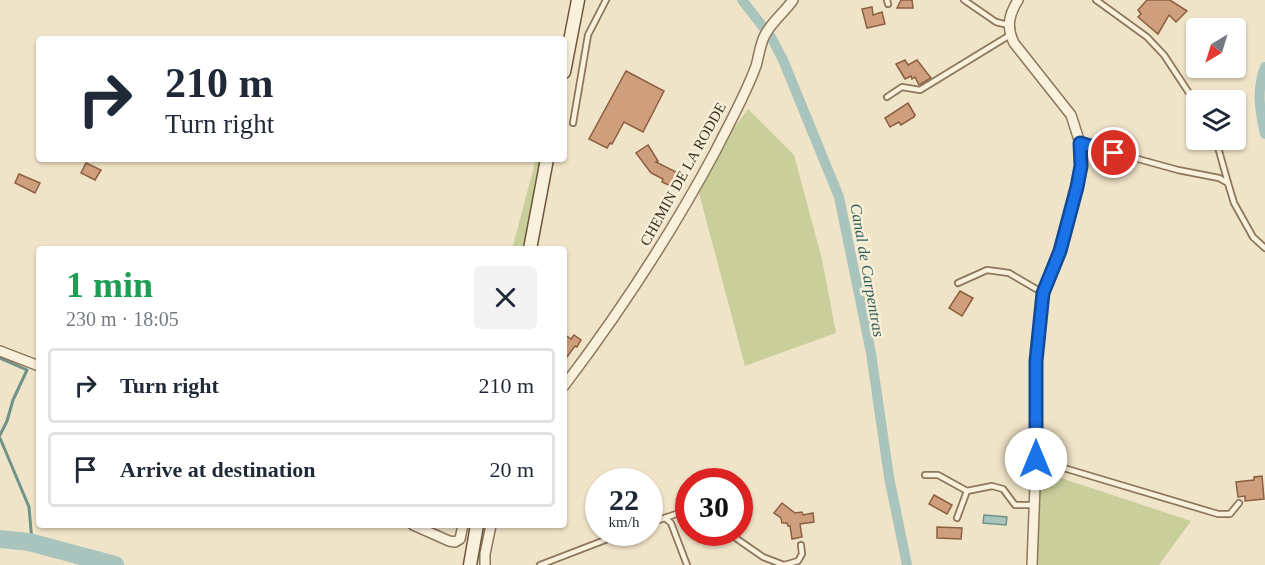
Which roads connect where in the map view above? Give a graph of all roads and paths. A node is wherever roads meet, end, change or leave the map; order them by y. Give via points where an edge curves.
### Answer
1 (606, 0) edge
2 (793, 0) edge
3 (964, 0) edge
4 (1018, 0) edge
5 (1096, 0) edge
6 (578, 2) edge
7 (1009, 30) junction
8 (567, 57) edge
9 (1187, 90) edge
10 (887, 97) dead end
11 (573, 123) dead end
12 (1080, 143) junction
13 (1219, 150) edge
14 (546, 162) edge
15 (1228, 183) junction
16 (531, 246) edge
17 (1265, 248) edge
18 (958, 283) dead end
19 (1043, 293) junction
20 (0, 351) edge
21 (36, 365) edge
22 (567, 382) edge
23 (1036, 459) junction
24 (924, 475) dead end
25 (967, 491) junction
26 (1239, 502) dead end
27 (1034, 505) junction
28 (675, 515) edge
29 (665, 518) joint
30 (957, 518) dead end
31 (420, 528) edge
32 (462, 528) edge
33 (476, 528) edge
34 (490, 528) edge
35 (801, 545) dead end
36 (590, 546) edge
37 (747, 546) edge
38 (470, 565) edge
39 (485, 565) edge
40 (540, 565) edge
41 (687, 565) edge
42 (1032, 565) edge

1 - 11 lane via 588,35
2 - 22 street, CHEMIN DE LA RODDE via 764,35 737,108 676,221
3 - 7 lane
4 - 7 street via 1011,12
5 - 9 lane via 1148,37
6 - 8 main road
7 - 10 lane via 920,90 902,87
7 - 12 street via 1014,43 1071,115
12 - 15 lane
12 - 19 street via 1077,187 1060,251
13 - 15 lane
14 - 16 main road
15 - 17 lane via 1241,219 1252,237
18 - 19 lane via 987,270 1009,273
19 - 23 street via 1036,361
20 - 21 street
23 - 26 lane via 1218,514 1230,514
23 - 27 street
24 - 25 lane via 938,475
25 - 27 lane via 992,486 1003,489 1015,505
25 - 30 lane
27 - 42 street
28 - 29 lane
29 - 41 lane via 671,523
31 - 32 street via 455,542 460,539
33 - 38 main road
34 - 39 street
35 - 37 lane via 798,561 784,565
36 - 40 lane

